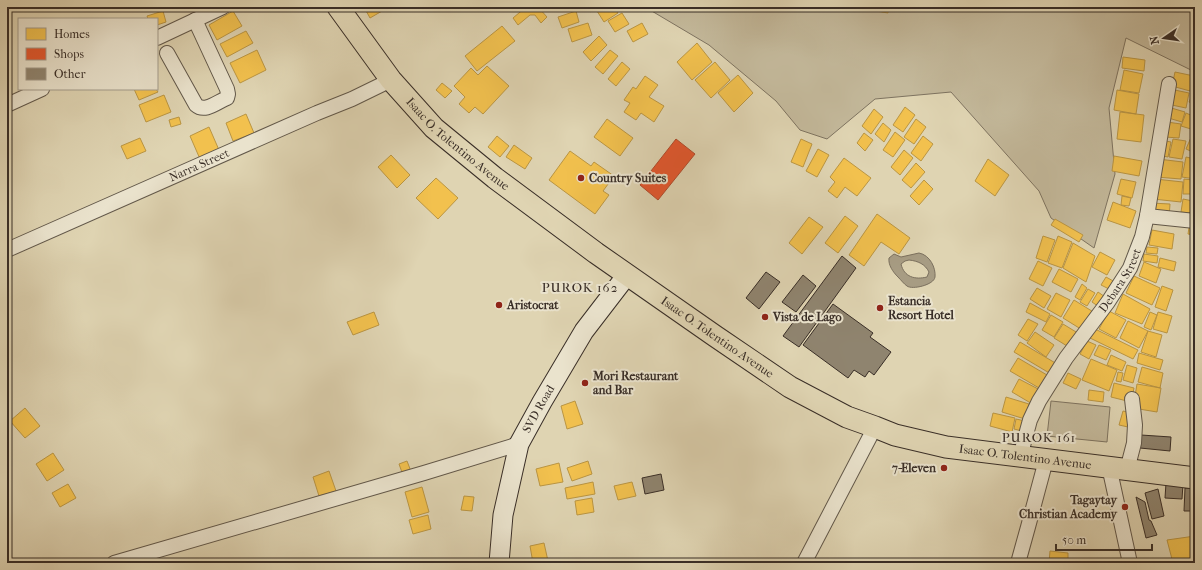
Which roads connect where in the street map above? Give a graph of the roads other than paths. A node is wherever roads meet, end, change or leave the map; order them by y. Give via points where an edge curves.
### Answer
1 (223, 7) edge
2 (338, 7) edge
3 (195, 20) junction
4 (158, 38) edge
5 (167, 53) dead end
6 (390, 80) junction
7 (1169, 84) dead end
8 (40, 90) edge
9 (7, 105) edge
10 (1146, 216) junction
11 (1195, 221) edge
12 (7, 250) edge
13 (627, 276) junction
14 (1132, 400) dead end
15 (875, 428) junction
16 (519, 444) junction
17 (1020, 457) junction
18 (1046, 460) junction
19 (1106, 467) junction
20 (1127, 470) junction
21 (1195, 478) edge
22 (114, 563) edge
23 (499, 563) edge
24 (804, 563) edge
25 (1018, 563) edge
26 (1130, 563) edge

1 - 3 street
2 - 6 main road, Isaac O. Tolentino Avenue
3 - 4 street
3 - 5 street via 227,89 227,98 204,109 200,108
6 - 12 street, Narra Street
6 - 13 main road, Isaac O. Tolentino Avenue via 434,128 495,178
7 - 10 street, Debara Street
8 - 9 street
10 - 11 street
10 - 17 street, Debara Street via 1142,237 1130,268 1039,401 1030,420
13 - 15 main road, Isaac O. Tolentino Avenue via 790,387
13 - 16 main road, SVD Road via 584,331
14 - 20 street via 1134,443
15 - 17 main road, Isaac O. Tolentino Avenue via 946,447
15 - 24 street
16 - 22 street
16 - 23 main road, SVD Road via 503,515
17 - 18 main road, Isaac O. Tolentino Avenue
18 - 19 main road, Isaac O. Tolentino Avenue
18 - 25 street
19 - 20 main road, Isaac O. Tolentino Avenue
19 - 26 street via 1110,471
20 - 21 main road, Isaac O. Tolentino Avenue

